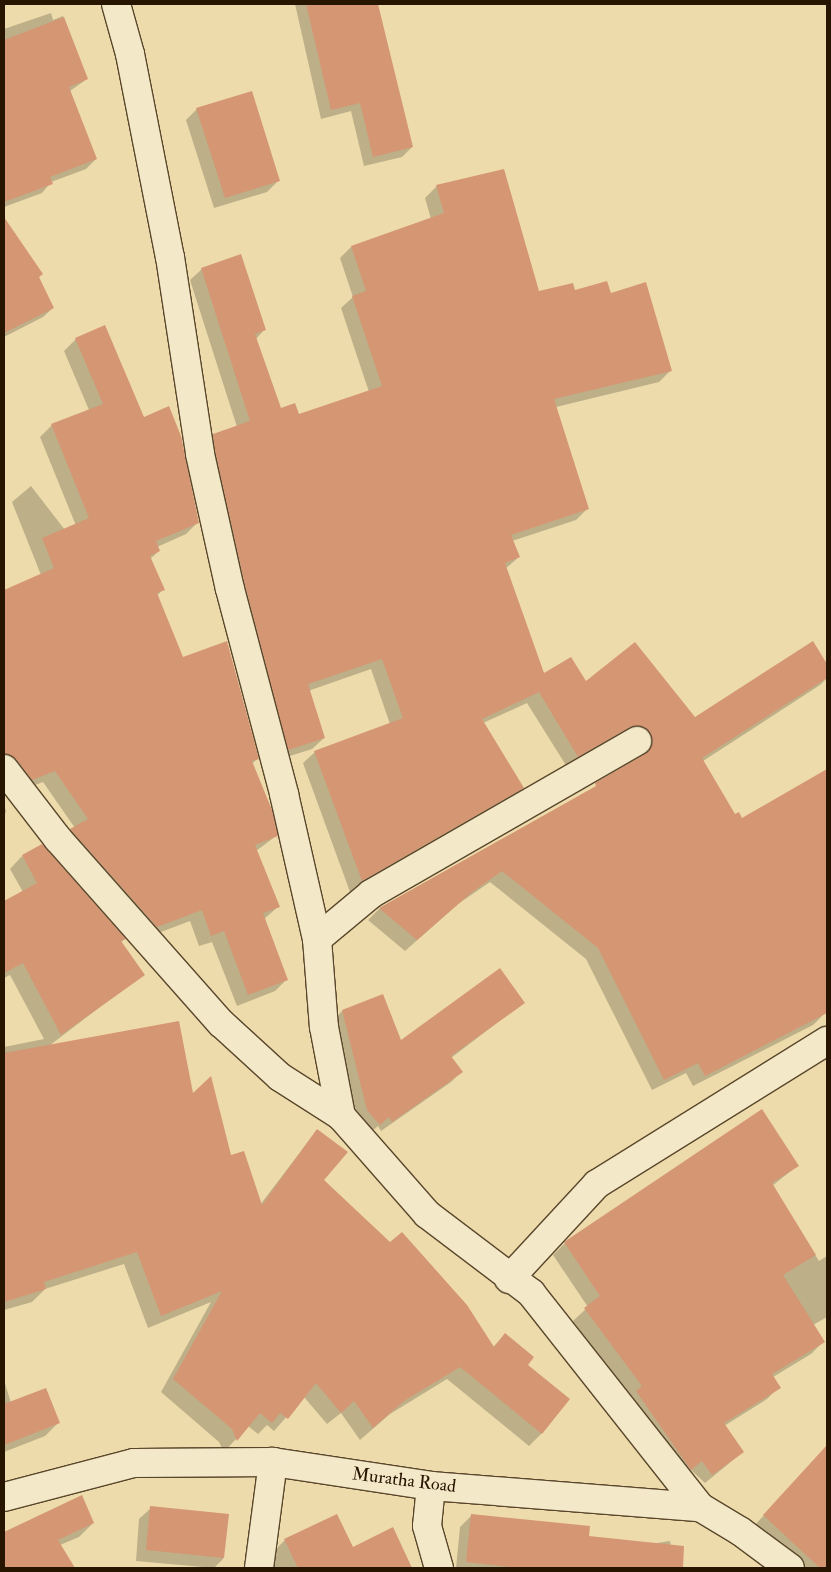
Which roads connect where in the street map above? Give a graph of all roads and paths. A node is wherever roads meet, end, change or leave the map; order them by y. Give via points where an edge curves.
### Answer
1 (116, 4) edge
2 (637, 741) dead end
3 (4, 769) edge
4 (317, 939) junction
5 (827, 1041) edge
6 (341, 1116) junction
7 (508, 1278) junction
8 (273, 1462) junction
9 (431, 1486) junction
10 (4, 1497) edge
11 (700, 1507) junction
12 (259, 1568) edge
13 (439, 1568) edge
14 (790, 1568) edge

1 - 4 street via 130,54 170,257 202,463
2 - 4 street via 371,894
3 - 6 street via 58,839 221,1023 280,1077
4 - 6 street via 324,1026
5 - 7 street via 597,1184
6 - 7 street via 427,1214
7 - 11 street via 531,1293
8 - 9 street, Muratha Road
8 - 10 street, Muratha Road via 134,1463
8 - 12 street
9 - 11 street, Muratha Road
9 - 13 street via 427,1526
11 - 14 street, Muratha Road via 740,1531

